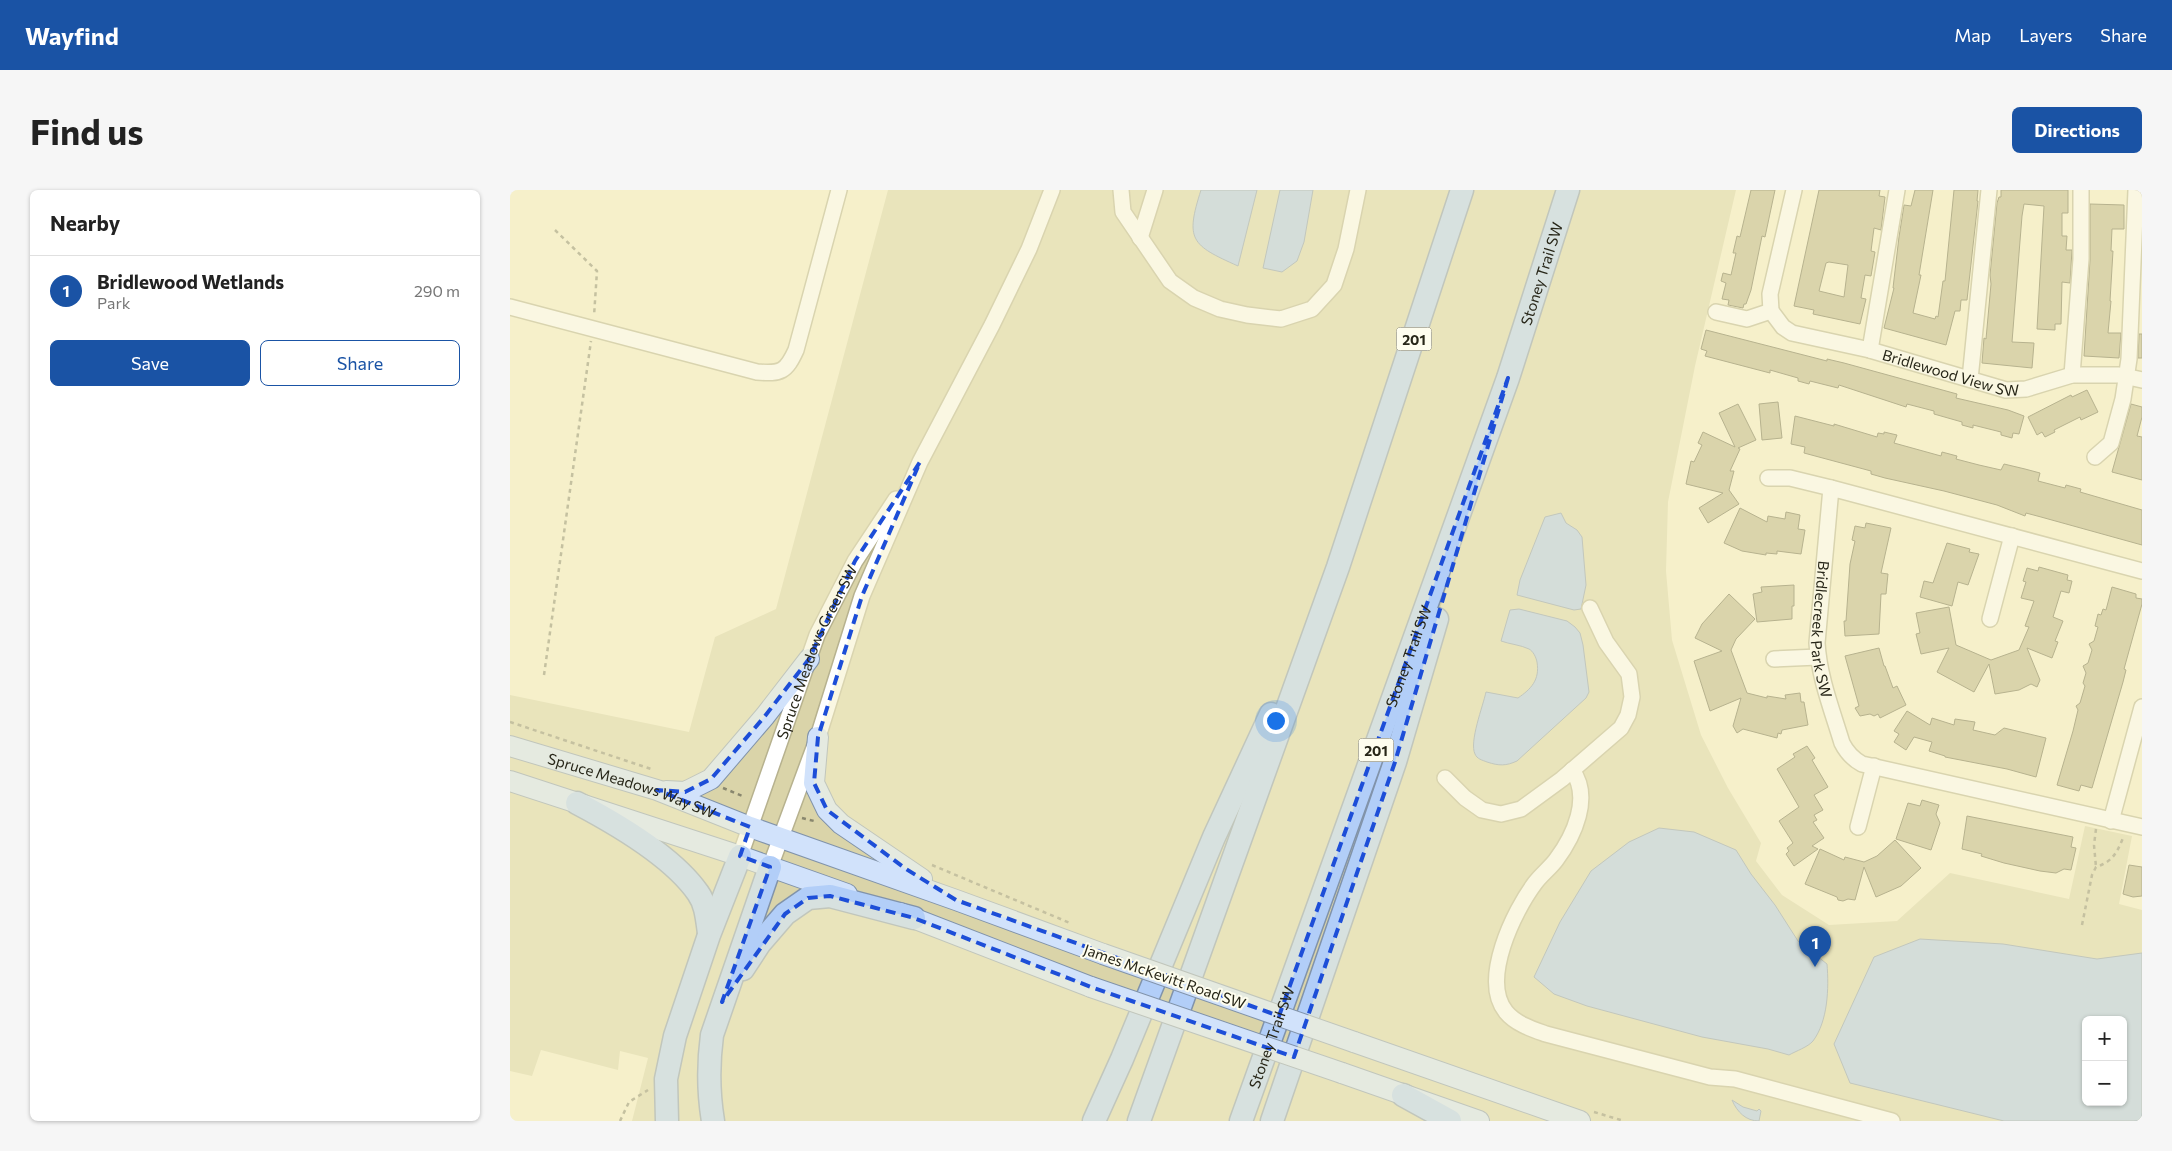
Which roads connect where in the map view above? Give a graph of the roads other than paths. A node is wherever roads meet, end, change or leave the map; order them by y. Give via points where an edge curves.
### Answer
1 (839, 190) edge
2 (1052, 190) edge
3 (1121, 190) edge
4 (1155, 190) edge
5 (1358, 190) edge
6 (1462, 190) edge
7 (1568, 190) edge
8 (1794, 190) edge
9 (1897, 190) edge
10 (1990, 190) edge
11 (2081, 190) edge
12 (2136, 190) edge
13 (2142, 191) edge
14 (1140, 238) junction
15 (510, 307) edge
16 (1771, 311) junction
17 (1716, 312) dead end
18 (1870, 350) junction
19 (2072, 375) junction
20 (2123, 376) junction
21 (1508, 378) junction
22 (1970, 380) junction
23 (2142, 380) edge
24 (2096, 457) dead end
25 (920, 462) junction
26 (1768, 478) dead end
27 (1831, 488) junction
28 (2012, 536) junction
29 (1338, 567) junction
30 (2142, 571) edge
31 (1590, 608) dead end
32 (1990, 619) dead end
33 (1818, 657) junction
34 (809, 659) junction
35 (1774, 659) dead end
36 (2142, 707) edge
37 (818, 737) junction
38 (510, 745) edge
39 (1874, 766) junction
40 (1572, 770) junction
41 (1445, 778) dead end
42 (510, 781) edge
43 (656, 781) junction
44 (577, 803) junction
45 (2104, 820) junction
46 (2135, 826) edge
47 (750, 827) junction
48 (1858, 827) dead end
49 (782, 838) junction
50 (740, 856) junction
51 (770, 867) junction
52 (956, 900) junction
53 (914, 918) junction
54 (709, 935) junction
55 (722, 1002) junction
56 (1403, 1095) junction
57 (667, 1121) edge
58 (713, 1121) edge
59 (1094, 1121) edge
60 (1139, 1121) edge
61 (1241, 1121) edge
62 (1272, 1121) edge
63 (1450, 1121) edge
64 (1479, 1121) edge
65 (1580, 1121) edge
66 (1892, 1121) edge

1 - 15 street via 796,350 789,366 776,373 757,372
2 - 25 street, Spruce Meadows Green SW via 1029,248 992,325
3 - 14 street via 1123,212
4 - 14 street
5 - 14 street via 1346,249 1334,285 1312,309 1280,319 1247,316 1194,298 1170,281
6 - 29 highway, 201
7 - 21 highway, Stoney Trail SW / 201
8 - 16 street via 1770,294
9 - 18 street
10 - 22 street
11 - 19 street via 2081,259
12 - 13 street
12 - 20 street via 2129,358
16 - 17 street via 1747,319
16 - 18 street, Bridlewood View SW via 1792,333
18 - 22 street, Bridlewood View SW
19 - 20 street, Bridlewood View SW
19 - 22 street, Bridlewood View SW via 2026,390 2006,390
20 - 23 street, Bridlewood View SW
20 - 24 street via 2123,399 2110,443
21 - 61 highway, Stoney Trail SW / 201
21 - 62 highway via 1395,762
25 - 34 street, Spruce Meadows Green SW via 855,561 817,635
25 - 37 street, Spruce Meadows Green SW via 862,596
26 - 27 street via 1790,478
27 - 28 street
27 - 33 street, Bridlecreek Park SW via 1817,624
28 - 30 street
28 - 32 street
29 - 59 highway via 1214,837
29 - 60 highway, 201
31 - 40 street via 1606,642 1629,674 1632,697 1621,728
33 - 35 street
33 - 39 street, Bridlecreek Park SW via 1846,750 1856,760
34 - 43 main road via 766,716 711,779 684,792
34 - 47 street, Spruce Meadows Green SW
36 - 45 street
37 - 49 street, Spruce Meadows Green SW
37 - 52 main road via 814,783 826,810 906,869
38 - 43 main road, Spruce Meadows Way SW
39 - 45 street, Bridlecreek Park SW
39 - 48 street
40 - 41 street via 1521,809 1501,814 1482,810
40 - 66 street via 1579,779 1581,792 1578,818 1556,860 1535,883 1520,908 1498,963 1497,992 1506,1012 1522,1025 1546,1034
42 - 44 main road
43 - 47 main road, Spruce Meadows Way SW
44 - 50 main road
44 - 54 highway via 616,824 686,879 705,906
45 - 46 street, Bridlecreek Park SW
47 - 49 main road, James McKevitt Road SW
47 - 50 street, Spruce Meadows Green SW
49 - 51 street, Spruce Meadows Green SW
49 - 52 main road, James McKevitt Road SW
50 - 51 main road
50 - 54 highway
51 - 53 main road
51 - 55 highway
52 - 65 main road, James McKevitt Road SW, bridge
53 - 55 highway via 830,896 808,898 785,914 767,934
53 - 56 main road, bridge via 1091,987
54 - 57 highway via 675,1036 666,1079
55 - 58 highway via 708,1063 708,1095
56 - 63 highway
56 - 64 main road

